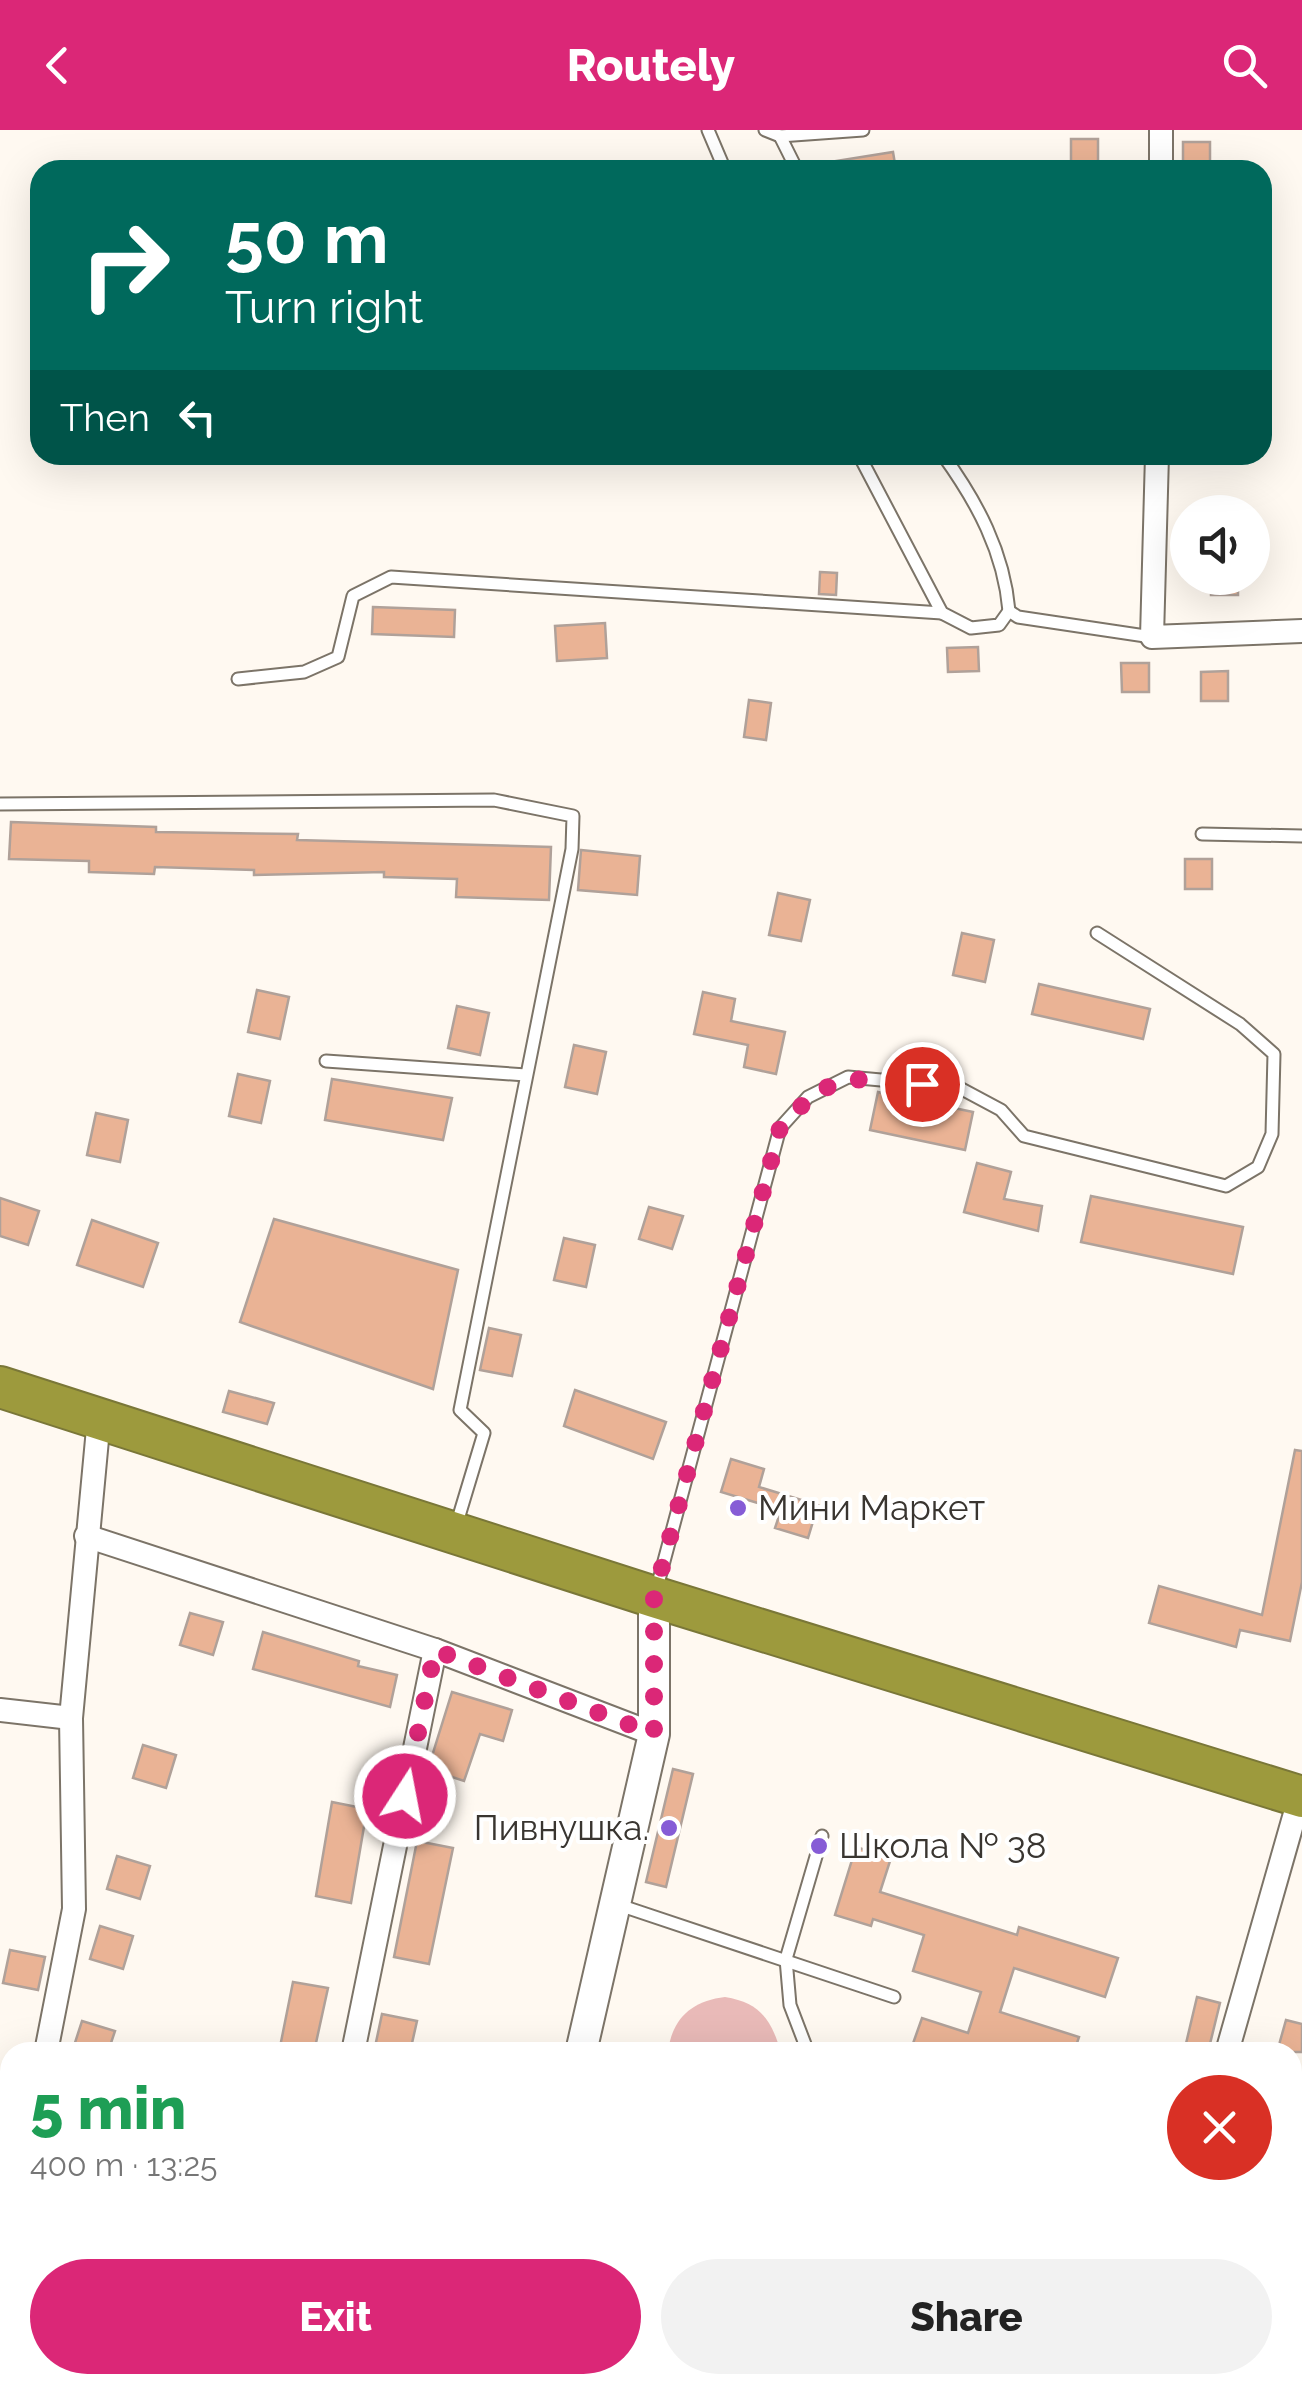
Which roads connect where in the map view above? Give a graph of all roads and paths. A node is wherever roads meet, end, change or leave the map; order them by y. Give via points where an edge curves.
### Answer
1 (708, 130) edge
2 (764, 130) edge
3 (863, 130) edge
4 (1162, 130) edge
5 (780, 136) junction
6 (720, 160) edge
7 (792, 160) edge
8 (1161, 160) edge
9 (864, 465) edge
10 (949, 465) edge
11 (1157, 465) edge
12 (1008, 610) junction
13 (942, 614) junction
14 (1302, 632) edge
15 (1152, 637) junction
16 (238, 679) dead end
17 (0, 804) edge
18 (1202, 834) dead end
19 (1302, 836) edge
20 (1097, 933) dead end
21 (326, 1061) dead end
22 (526, 1076) junction
23 (0, 1387) edge
24 (99, 1418) junction
25 (454, 1532) junction
26 (86, 1536) junction
27 (654, 1597) junction
28 (435, 1650) junction
29 (0, 1710) edge
30 (70, 1718) junction
31 (654, 1734) junction
32 (1302, 1794) edge
33 (822, 1836) dead end
34 (615, 1904) junction
35 (786, 1959) junction
36 (894, 1997) dead end
37 (48, 2042) edge
38 (354, 2042) edge
39 (583, 2042) edge
40 (804, 2042) edge
41 (1231, 2042) edge

1 - 6 lane
2 - 5 lane
3 - 5 lane
4 - 8 street
5 - 7 lane
9 - 13 lane
10 - 12 lane via 990,531
11 - 15 street
12 - 13 lane via 999,625 971,628
12 - 15 lane via 1018,618
13 - 16 lane via 391,577 353,596 338,657 304,672
14 - 15 street
17 - 22 lane via 494,800 573,816
18 - 19 lane
20 - 27 lane via 1240,1024 1274,1054 1272,1134 1258,1167 1226,1186 1024,1136 1000,1110 958,1087 848,1077 808,1096 780,1128
21 - 22 lane
22 - 25 lane via 460,1410 484,1432
23 - 24 highway
24 - 25 highway
24 - 26 street
25 - 27 highway
26 - 28 street
26 - 30 street
27 - 31 street
27 - 32 highway
28 - 31 street
28 - 38 street
29 - 30 street
30 - 37 street via 74,1909
31 - 34 street
32 - 41 street
33 - 35 lane
34 - 35 lane
34 - 39 street
35 - 36 lane
35 - 40 lane via 790,2005

